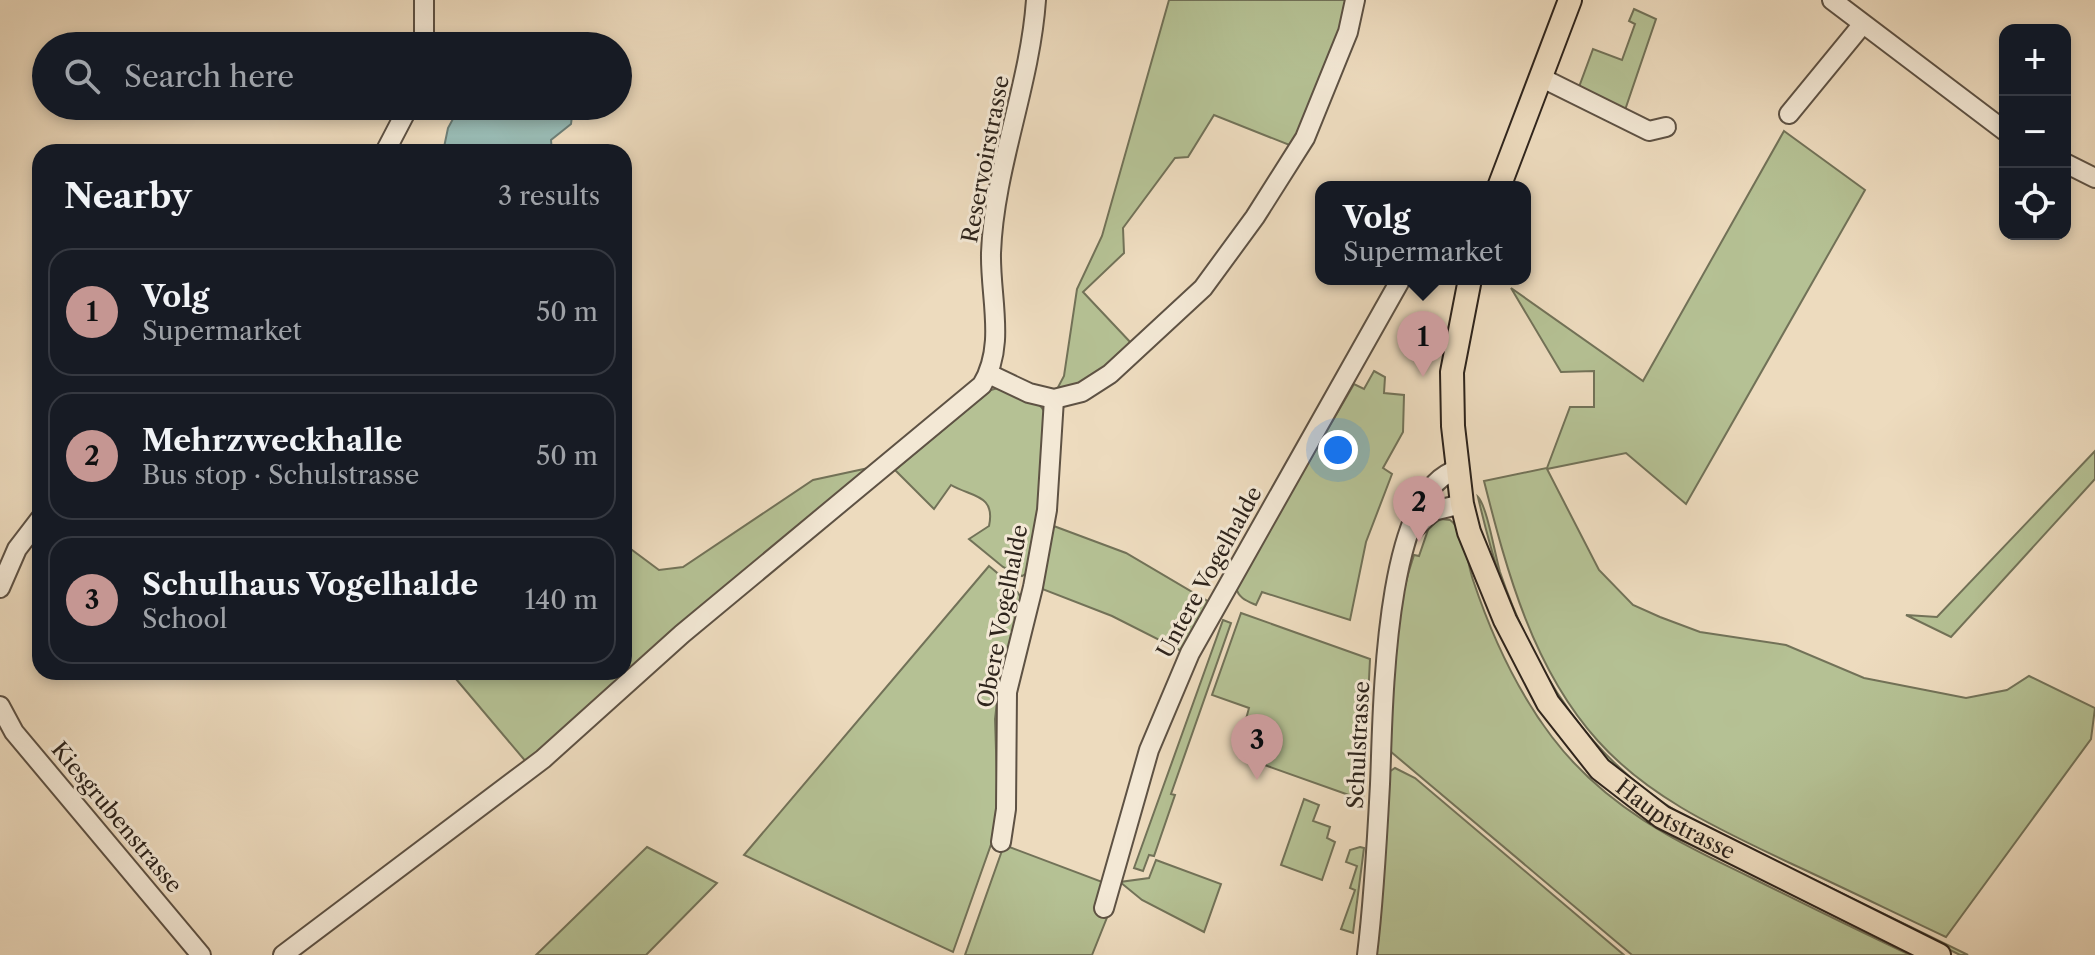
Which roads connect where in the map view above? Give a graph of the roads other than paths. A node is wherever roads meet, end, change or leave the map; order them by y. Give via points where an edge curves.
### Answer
1 (424, 0) edge
2 (1036, 0) edge
3 (1355, 0) edge
4 (1570, 0) edge
5 (1832, 0) edge
6 (1862, 25) junction
7 (424, 32) edge
8 (1542, 78) junction
9 (1789, 114) dead end
10 (402, 120) edge
11 (1666, 127) dead end
12 (1999, 127) edge
13 (389, 144) edge
14 (2071, 166) edge
15 (2095, 178) edge
16 (1501, 181) edge
17 (1398, 285) edge
18 (1467, 285) edge
19 (989, 374) junction
20 (1054, 399) junction
21 (1466, 485) junction
22 (32, 529) edge
23 (1408, 539) junction
24 (0, 588) edge
25 (632, 679) edge
26 (631, 680) edge
27 (0, 706) edge
28 (1001, 842) dead end
29 (1104, 908) dead end
30 (201, 955) edge
31 (283, 955) edge
32 (1367, 955) edge
33 (1939, 955) edge

1 - 7 street
2 - 19 street, Reservoirstrasse via 1030,53 993,223 995,358
3 - 20 street via 1348,32 1305,138 1221,264 1110,374 1082,392
4 - 8 main road
5 - 6 street
6 - 9 street
6 - 12 street
8 - 11 street via 1649,131
8 - 16 main road
10 - 13 street
14 - 15 street
17 - 29 street, Untere Vogelhalde via 1190,653 1149,750
18 - 21 main road, Hauptstrasse via 1452,372
19 - 20 street
19 - 25 street via 971,397
20 - 28 street, Obere Vogelhalde via 1047,510 1007,692
21 - 23 street
21 - 23 street, Schulstrasse via 1443,477 1426,496
21 - 33 main road, Hauptstrasse via 1495,594 1525,663 1581,748 1629,795 1728,853
22 - 24 street
23 - 32 street, Schulstrasse via 1389,621
26 - 31 street via 543,759
27 - 30 street, Kiesgrubenstrasse via 14,732

